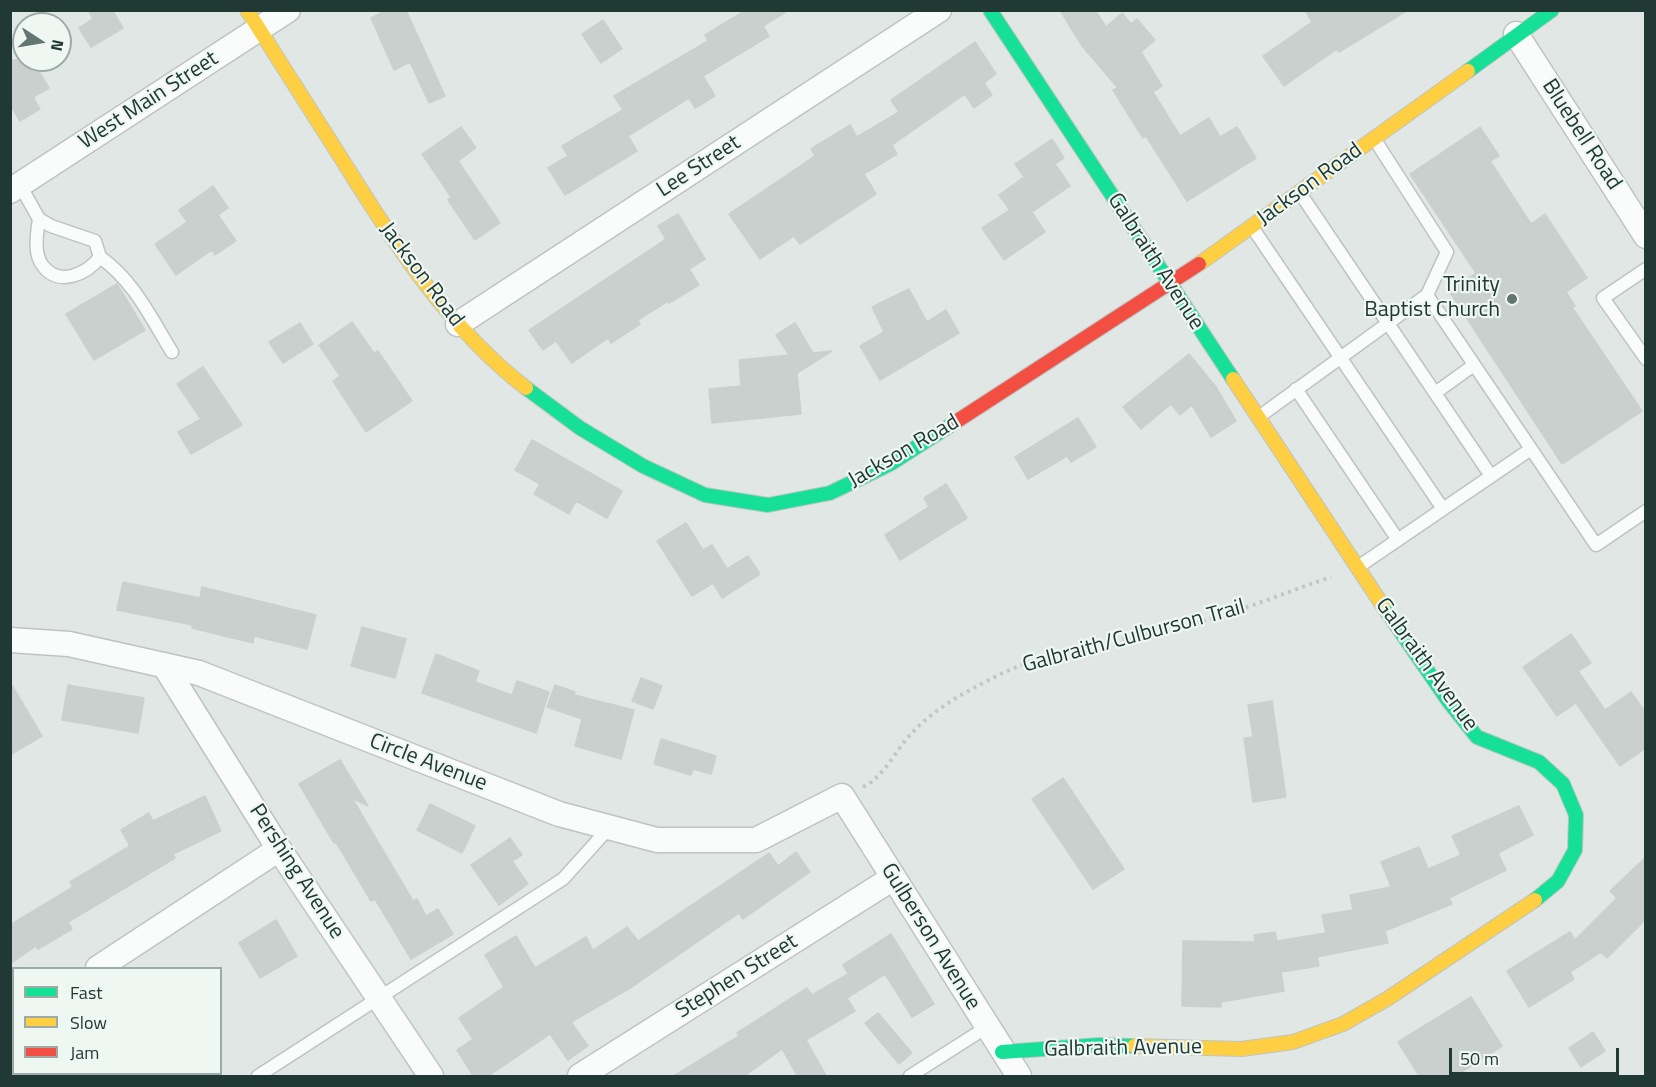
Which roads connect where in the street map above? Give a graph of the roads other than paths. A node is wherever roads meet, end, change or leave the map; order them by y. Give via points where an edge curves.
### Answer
1 (288, 10) edge
2 (939, 10) edge
3 (990, 10) edge
4 (1552, 10) edge
5 (253, 20) edge
6 (1516, 34) junction
7 (1374, 139) junction
8 (15, 188) edge
9 (1299, 192) junction
10 (39, 219) junction
11 (1252, 226) junction
12 (1646, 236) edge
13 (100, 257) junction
14 (1646, 269) edge
15 (1170, 285) junction
16 (1427, 295) junction
17 (1387, 322) junction
18 (458, 324) junction
19 (172, 352) dead end
20 (1340, 357) junction
21 (1646, 358) edge
22 (1474, 365) junction
23 (1296, 389) junction
24 (1435, 393) junction
25 (1258, 418) junction
26 (1531, 449) junction
27 (1491, 476) junction
28 (1443, 509) junction
29 (1646, 511) edge
30 (1398, 540) junction
31 (1357, 568) junction
32 (10, 640) edge
33 (164, 665) junction
34 (842, 796) joint
35 (609, 828) junction
36 (279, 849) junction
37 (893, 878) junction
38 (101, 967) edge
39 (379, 998) junction
40 (987, 1027) junction
41 (1002, 1052) junction
42 (258, 1077) edge
43 (431, 1077) edge
44 (580, 1077) edge
45 (910, 1077) edge
46 (1019, 1077) edge

1 - 5 street, West Main Street
2 - 18 street, Lee Street
3 - 15 street, Galbraith Avenue
4 - 6 street, Jackson Road
5 - 8 street, West Main Street
5 - 18 street, Jackson Road via 392,239
6 - 7 street, Jackson Road
6 - 12 street, Bluebell Road
7 - 9 street, Jackson Road
7 - 16 lane via 1447,252
8 - 10 lane
9 - 11 street, Jackson Road
9 - 17 lane
10 - 13 lane via 95,241
10 - 13 lane via 38,254 42,266 52,273 75,276
11 - 15 street, Jackson Road
11 - 20 lane
13 - 19 lane via 132,287
14 - 21 lane via 1603,298
15 - 18 street, Jackson Road via 890,464 830,493 768,505 705,495 643,466 580,428 523,386
15 - 25 street, Galbraith Avenue
16 - 17 lane
16 - 22 lane
17 - 20 lane
17 - 24 lane
20 - 23 lane
20 - 28 lane
22 - 24 lane
22 - 26 lane
23 - 25 lane
23 - 30 lane
24 - 27 lane
25 - 31 street, Galbraith Avenue
26 - 27 lane
26 - 29 lane via 1596,545
27 - 28 lane
28 - 30 lane
30 - 31 lane
31 - 41 street, Galbraith Avenue via 1477,737 1539,762 1563,784 1576,815 1575,850 1558,881 1530,904 1387,999 1343,1024 1293,1042 1241,1049 1099,1045
32 - 33 street, Circle Avenue via 69,644
33 - 35 street, Circle Avenue via 199,673 559,814
33 - 36 street, Pershing Avenue
34 - 35 street, Circle Avenue via 756,840 657,840
34 - 37 street, Gulberson Avenue
35 - 39 lane via 563,879
36 - 38 street
36 - 39 street, Pershing Avenue
37 - 40 street, Gulberson Avenue
37 - 44 street, Stephen Street
39 - 42 lane
39 - 43 street, Pershing Avenue
40 - 41 street, Gulberson Avenue
40 - 45 lane
41 - 46 street, Gulberson Avenue

